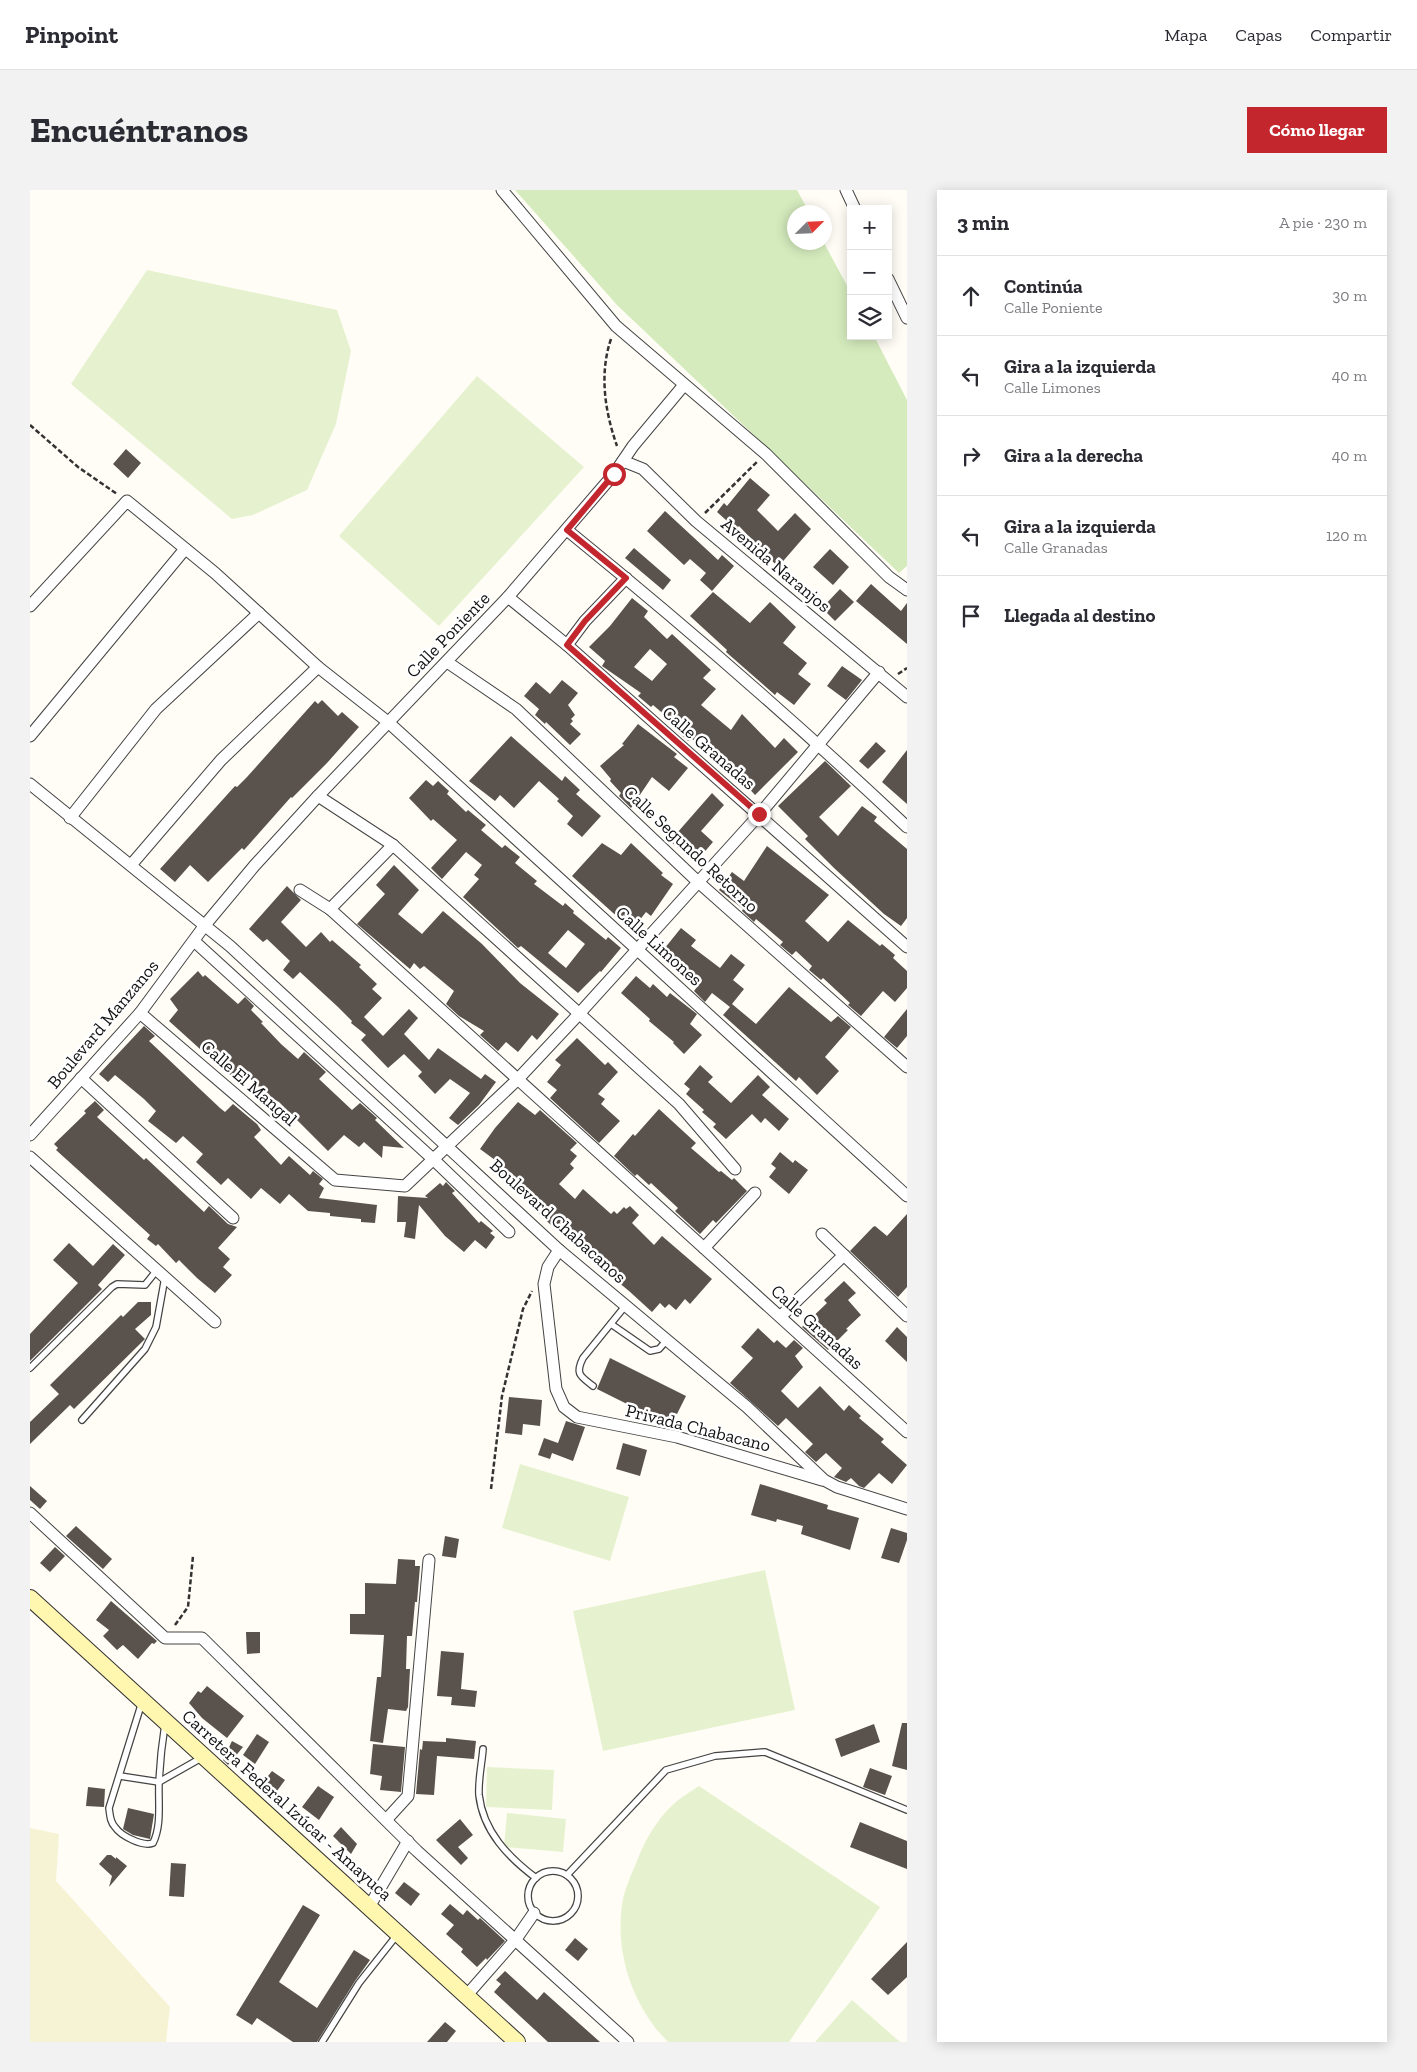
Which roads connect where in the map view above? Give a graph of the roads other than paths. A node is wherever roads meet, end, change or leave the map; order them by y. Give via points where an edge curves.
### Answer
1 (502, 190) edge
2 (846, 190) edge
3 (853, 205) edge
4 (892, 287) edge
5 (907, 318) edge
6 (684, 385) junction
7 (623, 461) junction
8 (567, 530) junction
9 (185, 549) junction
10 (626, 578) junction
11 (907, 590) edge
12 (508, 597) junction
13 (30, 606) edge
14 (259, 613) junction
15 (567, 645) junction
16 (447, 662) junction
17 (318, 667) junction
18 (879, 672) junction
19 (907, 697) edge
20 (388, 722) junction
21 (30, 736) edge
22 (819, 744) junction
23 (30, 784) edge
24 (318, 796) junction
25 (759, 814) junction
26 (70, 818) junction
27 (907, 827) edge
28 (393, 845) junction
29 (131, 865) junction
30 (697, 882) junction
31 (300, 890) dead end
32 (330, 909) junction
33 (200, 933) junction
34 (907, 947) edge
35 (636, 949) junction
36 (140, 1013) junction
37 (578, 1015) junction
38 (907, 1067) edge
39 (81, 1078) junction
40 (518, 1079) junction
41 (30, 1135) edge
42 (448, 1146) junction
43 (30, 1157) edge
44 (434, 1160) junction
45 (736, 1169) dead end
46 (756, 1193) dead end
47 (907, 1196) edge
48 (233, 1218) dead end
49 (509, 1232) dead end
50 (822, 1234) dead end
51 (704, 1248) junction
52 (559, 1250) junction
53 (844, 1255) junction
54 (161, 1274) junction
55 (626, 1305) junction
56 (780, 1316) junction
57 (907, 1316) edge
58 (215, 1322) dead end
59 (611, 1324) junction
60 (667, 1340) junction
61 (30, 1368) edge
62 (593, 1386) dead end
63 (82, 1420) dead end
64 (907, 1432) edge
65 (824, 1480) junction
66 (907, 1509) edge
67 (30, 1513) edge
68 (429, 1560) dead end
69 (30, 1598) edge
70 (142, 1700) junction
71 (165, 1721) junction
72 (483, 1748) dead end
73 (204, 1756) junction
74 (120, 1776) junction
75 (159, 1782) junction
76 (907, 1810) edge
77 (386, 1820) junction
78 (408, 1841) junction
79 (567, 1875) junction
80 (536, 1878) junction
81 (368, 1907) junction
82 (534, 1913) junction
83 (398, 1933) junction
84 (516, 1939) junction
85 (467, 1995) junction
86 (322, 2042) edge
87 (517, 2042) edge
88 (628, 2042) edge

1 - 6 street via 616,326
2 - 3 street
4 - 5 street
6 - 7 street, Calle Poniente
6 - 11 street via 766,454 889,577
7 - 8 street, Calle Poniente
7 - 18 street, Avenida Naranjos via 643,469 696,521
8 - 10 street
8 - 12 street, Calle Poniente
9 - 13 street, Calle Limones via 127,501
9 - 14 street, Calle Limones
9 - 21 street
10 - 15 street
10 - 22 street
12 - 15 street, Calle Granadas
12 - 16 street, Calle Poniente
14 - 17 street, Calle Limones
14 - 26 street via 156,709
15 - 25 street, Calle Granadas
16 - 20 street, Calle Poniente
16 - 30 street, Calle Segundo Retorno via 516,709
17 - 20 street, Calle Limones
17 - 29 street via 221,760
18 - 19 street, Avenida Naranjos
18 - 22 street
20 - 24 street, Calle Poniente
20 - 35 street, Calle Limones
22 - 25 street
22 - 27 street
23 - 26 street
24 - 28 street
24 - 33 street, Calle Poniente via 255,865
25 - 30 street
25 - 34 street, Calle Granadas
26 - 29 street
28 - 32 street
28 - 37 street
29 - 33 street
30 - 35 street
30 - 38 street, Calle Segundo Retorno
31 - 32 street
32 - 40 street
33 - 36 street, Boulevard Manzanos
33 - 42 street, Boulevard Chabacanos
33 - 44 street
35 - 37 street
35 - 47 street, Calle Limones
36 - 39 street, Boulevard Manzanos
36 - 44 street, Calle El Mangal via 335,1180 405,1186
37 - 40 street
37 - 45 street via 679,1104
39 - 41 street, Boulevard Manzanos
39 - 48 street
40 - 42 street
40 - 51 street
42 - 44 street
42 - 52 street, Boulevard Chabacanos
43 - 54 street
44 - 49 street
46 - 51 street
50 - 53 street
51 - 56 street, Calle Granadas
52 - 55 street, Boulevard Chabacanos
52 - 65 street, Privada Chabacano via 548,1267 544,1284 556,1389 564,1407 577,1418 677,1437
53 - 56 street
53 - 57 street
54 - 58 street
54 - 61 lane via 145,1285 117,1284 112,1287
54 - 63 lane via 156,1327 145,1349
55 - 59 lane
55 - 60 street, Boulevard Chabacanos
56 - 64 street, Calle Granadas
59 - 60 lane via 650,1351 659,1349
59 - 62 lane via 579,1367 582,1378
60 - 65 street, Boulevard Chabacanos via 747,1407
65 - 66 street, Boulevard Chabacanos
67 - 77 street via 164,1638 202,1638
68 - 77 street via 408,1796
69 - 70 main road, Carretera Federal Izúcar - Amayuca
70 - 71 main road, Carretera Federal Izúcar - Amayuca
70 - 74 lane
71 - 73 main road, Carretera Federal Izúcar - Amayuca
71 - 75 lane
72 - 80 lane via 479,1793 483,1817 493,1837
73 - 75 lane
73 - 81 main road, Carretera Federal Izúcar - Amayuca
74 - 75 lane
74 - 75 lane via 109,1808 110,1820 115,1829 147,1846 156,1838
76 - 79 lane via 765,1752 715,1756 666,1770
77 - 78 street
78 - 81 street
78 - 84 street
79 - 80 lane via 551,1871
79 - 82 lane via 577,1888 577,1905 573,1912 559,1921 543,1919
80 - 82 lane via 528,1892
81 - 83 main road, Carretera Federal Izúcar - Amayuca
82 - 84 street
83 - 85 main road, Carretera Federal Izúcar - Amayuca
83 - 86 lane via 359,1983
84 - 85 street
84 - 88 street
85 - 87 main road, Carretera Federal Izúcar - Amayuca

